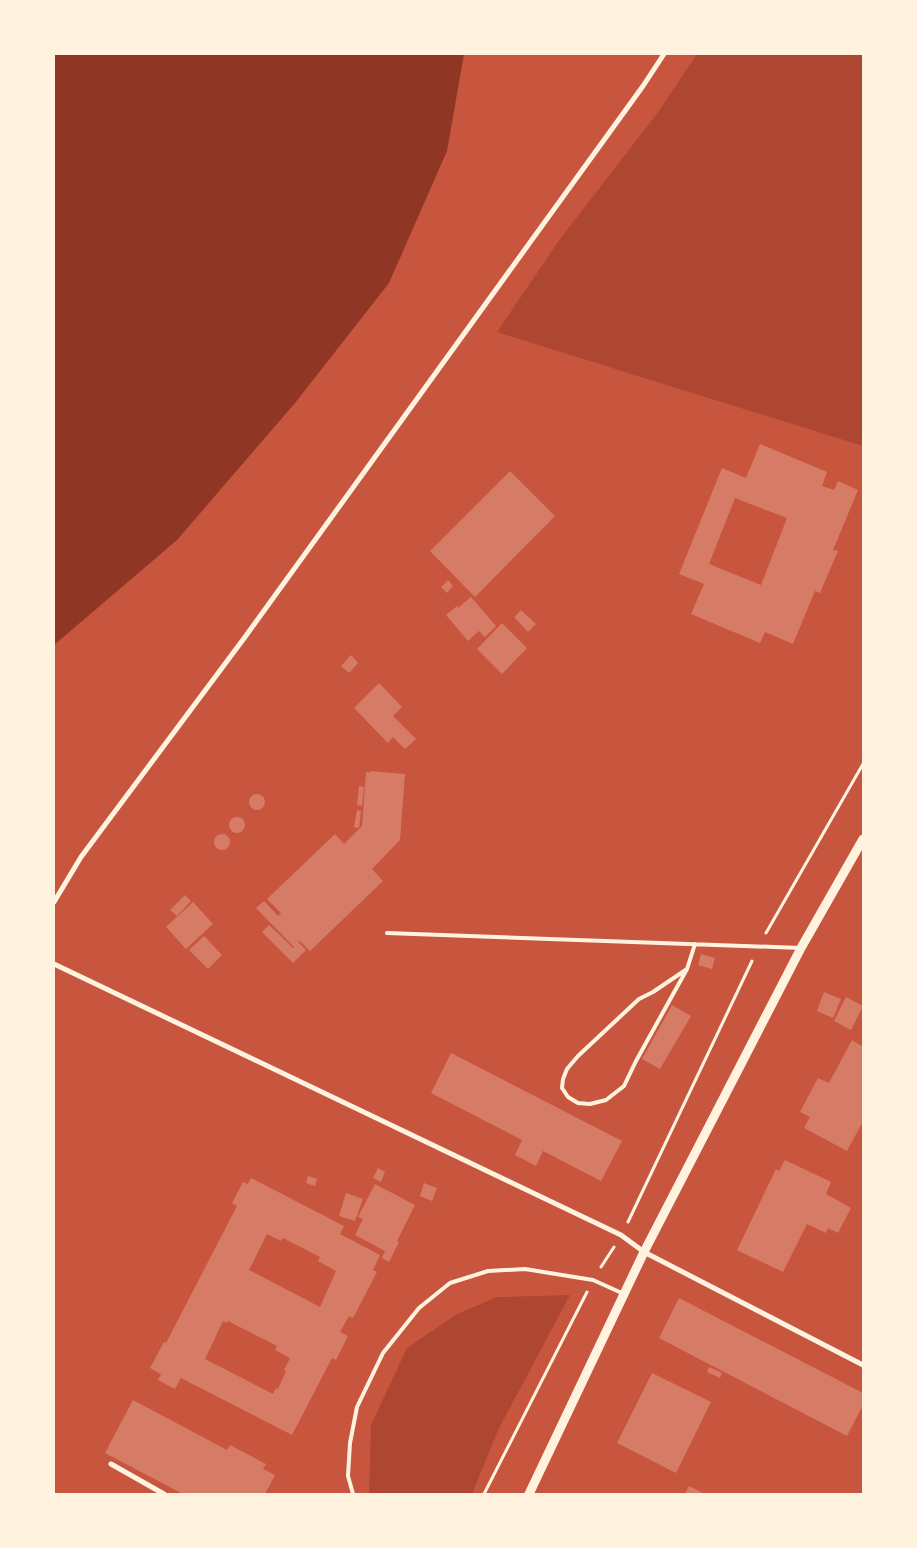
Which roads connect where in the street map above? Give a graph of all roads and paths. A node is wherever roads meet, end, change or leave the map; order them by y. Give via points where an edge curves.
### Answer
1 (664, 54) edge
2 (863, 764) edge
3 (863, 839) edge
4 (54, 902) edge
5 (387, 933) dead end
6 (695, 944) junction
7 (759, 946) junction
8 (801, 948) junction
9 (54, 964) edge
10 (687, 969) junction
11 (622, 1235) junction
12 (644, 1252) junction
13 (593, 1280) junction
14 (624, 1294) junction
15 (863, 1366) edge
16 (111, 1464) dead end
17 (164, 1494) edge
18 (353, 1494) edge
19 (484, 1494) edge
20 (529, 1494) edge

1 - 4 street via 250,629 81,857
2 - 7 path
3 - 8 street
5 - 6 lane
6 - 7 lane
6 - 10 lane
7 - 8 lane
7 - 11 path
8 - 12 street
9 - 11 street
10 - 10 lane via 624,1086 606,1100 590,1104 578,1103 568,1097 562,1088 563,1079 578,1056 639,999
11 - 12 street
11 - 13 path
12 - 14 street
12 - 15 street
13 - 14 lane
13 - 18 lane via 525,1269 488,1271 450,1283 419,1308 383,1354 356,1407 348,1476
13 - 19 path
14 - 20 street
16 - 17 street

